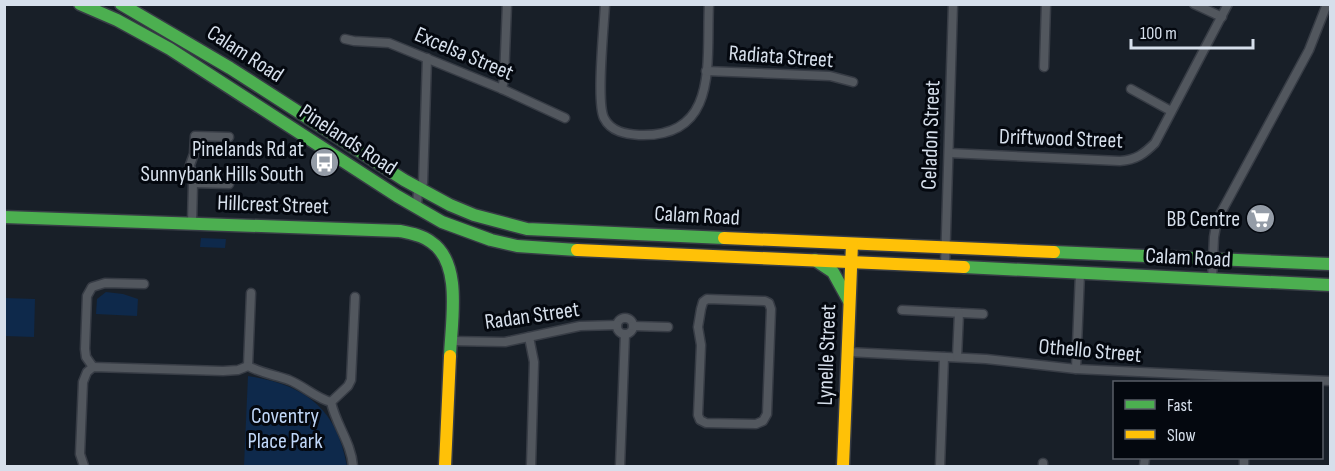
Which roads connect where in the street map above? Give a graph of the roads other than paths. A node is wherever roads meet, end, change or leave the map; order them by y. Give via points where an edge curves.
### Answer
1 (81, 4) edge
2 (121, 4) edge
3 (507, 4) edge
4 (605, 4) edge
5 (709, 4) edge
6 (953, 4) edge
7 (1046, 4) edge
8 (1194, 4) edge
9 (1227, 4) edge
10 (1327, 4) edge
11 (1222, 16) junction
12 (345, 39) dead end
13 (427, 58) junction
14 (1044, 67) dead end
15 (706, 71) junction
16 (854, 82) dead end
17 (502, 89) junction
18 (1131, 89) dead end
19 (1171, 111) junction
20 (565, 118) dead end
21 (230, 137) dead end
22 (949, 153) junction
23 (194, 183) junction
24 (229, 184) dead end
25 (418, 189) junction
26 (417, 207) junction
27 (4, 217) edge
28 (192, 223) junction
29 (852, 244) junction
30 (946, 247) junction
31 (577, 250) joint
32 (1213, 259) junction
33 (815, 260) junction
34 (851, 262) junction
35 (1325, 264) edge
36 (945, 266) junction
37 (1330, 272) edge
38 (1080, 273) junction
39 (1212, 280) junction
40 (144, 284) dead end
41 (1330, 285) edge
42 (251, 293) dead end
43 (355, 297) dead end
44 (849, 302) junction
45 (903, 310) dead end
46 (959, 313) junction
47 (983, 314) dead end
48 (617, 326) junction
49 (633, 326) junction
50 (668, 327) dead end
51 (698, 327) joint
52 (625, 334) junction
53 (529, 337) junction
54 (451, 341) junction
55 (848, 352) junction
56 (944, 357) junction
57 (957, 357) junction
58 (248, 366) junction
59 (93, 367) junction
60 (1076, 369) junction
61 (1149, 378) edge
62 (1248, 380) edge
63 (1330, 381) edge
64 (331, 402) junction
65 (84, 466) edge
66 (353, 466) edge
67 (445, 466) edge
68 (531, 466) edge
69 (620, 466) edge
70 (843, 466) edge
71 (940, 466) edge

1 - 26 main road, Pinelands Road via 174,51
2 - 25 main road, Calam Road via 169,30
3 - 17 street
4 - 15 street via 601,102 611,127 628,134 676,130 696,110 704,94
5 - 15 street
6 - 22 street, Celadon Street
7 - 14 street
8 - 11 street
9 - 11 street, Driftwood Street
10 - 32 street via 1309,50 1217,220
11 - 19 street, Driftwood Street
12 - 13 street, Excelsa Street via 389,43
13 - 17 street, Excelsa Street
13 - 25 street via 423,183
15 - 16 street, Radiata Street via 830,76
17 - 20 street, Excelsa Street
18 - 19 street
19 - 22 street, Driftwood Street via 1155,142 1133,160
21 - 23 street via 195,136 190,165
22 - 30 street, Celadon Street
23 - 24 street
23 - 28 street
25 - 26 street
25 - 29 main road, Calam Road via 473,216 527,229
26 - 31 main road, Pinelands Road via 455,229 498,243
27 - 28 main road, Hillcrest Street
28 - 54 main road, Hillcrest Street via 414,233 439,247 446,256 453,282
29 - 30 main road, Calam Road
29 - 34 main road, Lynelle Street
30 - 32 main road, Calam Road
30 - 36 street, Celadon Street
31 - 33 main road, Calam Road
32 - 35 main road, Calam Road
32 - 39 street
33 - 34 main road, Calam Road
33 - 44 main road via 832,272
34 - 36 main road, Calam Road
34 - 44 main road, Lynelle Street
35 - 37 main road
36 - 38 main road, Calam Road
38 - 39 main road, Calam Road
38 - 60 street
39 - 41 main road, Calam Road
40 - 59 street via 105,283 92,287 87,296 85,349
42 - 58 street
43 - 64 street via 351,380
44 - 55 main road, Lynelle Street
45 - 46 street
46 - 47 street
46 - 57 street
48 - 49 street via 627,318
48 - 52 street
48 - 53 street, Radan Street via 580,326
49 - 50 street
49 - 52 street
51 - 51 street via 707,299 769,303 767,414 763,421 756,424 700,420
52 - 69 street
53 - 54 street, Radan Street via 505,342
53 - 68 street via 534,362
54 - 67 main road
55 - 56 street, Othello Street
55 - 70 main road, Lynelle Street
56 - 57 street, Othello Street
56 - 71 street
57 - 60 street, Othello Street
58 - 59 street via 223,371
58 - 64 street via 289,380
59 - 65 street via 83,382 80,454
60 - 61 street, Othello Street
61 - 62 street, Othello Street
62 - 63 street, Othello Street
64 - 66 street via 348,442

